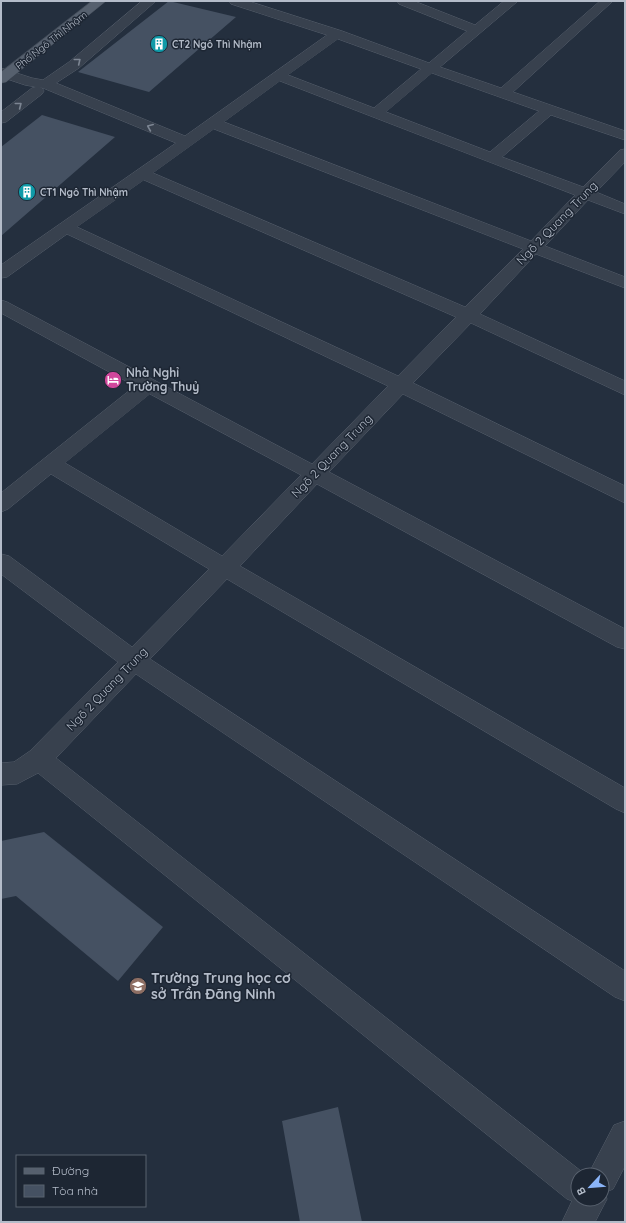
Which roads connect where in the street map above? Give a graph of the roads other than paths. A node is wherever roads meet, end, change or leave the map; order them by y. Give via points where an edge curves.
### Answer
1 (100, 1) edge
2 (150, 1) edge
3 (236, 1) edge
4 (403, 1) edge
5 (512, 1) edge
6 (607, 1) edge
7 (476, 30) junction
8 (337, 34) junction
9 (430, 68) junction
10 (3, 75) edge
11 (278, 76) junction
12 (38, 86) junction
13 (504, 93) junction
14 (550, 109) junction
15 (376, 113) junction
16 (1, 119) edge
17 (213, 123) junction
18 (625, 136) edge
19 (181, 146) junction
20 (625, 153) edge
21 (492, 158) junction
22 (143, 174) junction
23 (585, 194) junction
24 (625, 209) edge
25 (66, 228) junction
26 (534, 247) junction
27 (1, 273) edge
28 (625, 283) edge
29 (1, 306) edge
30 (468, 315) junction
31 (148, 385) junction
32 (401, 385) junction
33 (625, 389) edge
34 (50, 464) junction
35 (314, 474) junction
36 (625, 495) edge
37 (5, 496) edge
38 (1, 562) edge
39 (224, 567) junction
40 (625, 640) edge
41 (134, 661) junction
42 (39, 759) junction
43 (1, 774) edge
44 (625, 801) edge
45 (625, 987) edge
46 (625, 1136) edge
47 (608, 1167) edge
48 (570, 1182) edge
49 (586, 1207) edge
50 (578, 1222) edge

1 - 10 main road, Phố Ngô Thì Nhậm
12 -> 2 street via 74,65
3 - 8 street
4 - 7 street
5 - 7 street
6 - 13 street
7 - 9 street
8 - 9 street
8 - 11 street
9 - 13 street
9 - 15 street
10 - 12 street
11 - 15 street
11 - 17 street
16 -> 12 street
12 - 19 street
13 - 14 street
14 - 18 street
14 - 21 street
15 - 21 street
17 - 19 street
17 - 26 street
19 - 22 street
20 - 23 street, Ngõ 2 Quang Trung
21 - 23 street
22 - 25 street
22 - 30 street
23 - 24 street
23 - 26 street, Ngõ 2 Quang Trung
25 - 27 street
25 - 32 street
26 - 28 street
26 - 30 street, Ngõ 2 Quang Trung
29 - 31 street
30 - 32 street, Ngõ 2 Quang Trung
30 - 33 street
31 - 34 street
31 - 35 street
32 - 35 street, Ngõ 2 Quang Trung
32 - 36 street
34 - 37 street
34 - 39 street
35 - 39 street, Ngõ 2 Quang Trung
35 - 40 street
38 - 41 street
39 - 41 street, Ngõ 2 Quang Trung
39 - 44 street
41 - 42 street, Ngõ 2 Quang Trung
41 - 45 street
42 - 43 street, Ngõ 2 Quang Trung via 21,772
42 - 48 street
46 - 47 street
49 - 50 street

